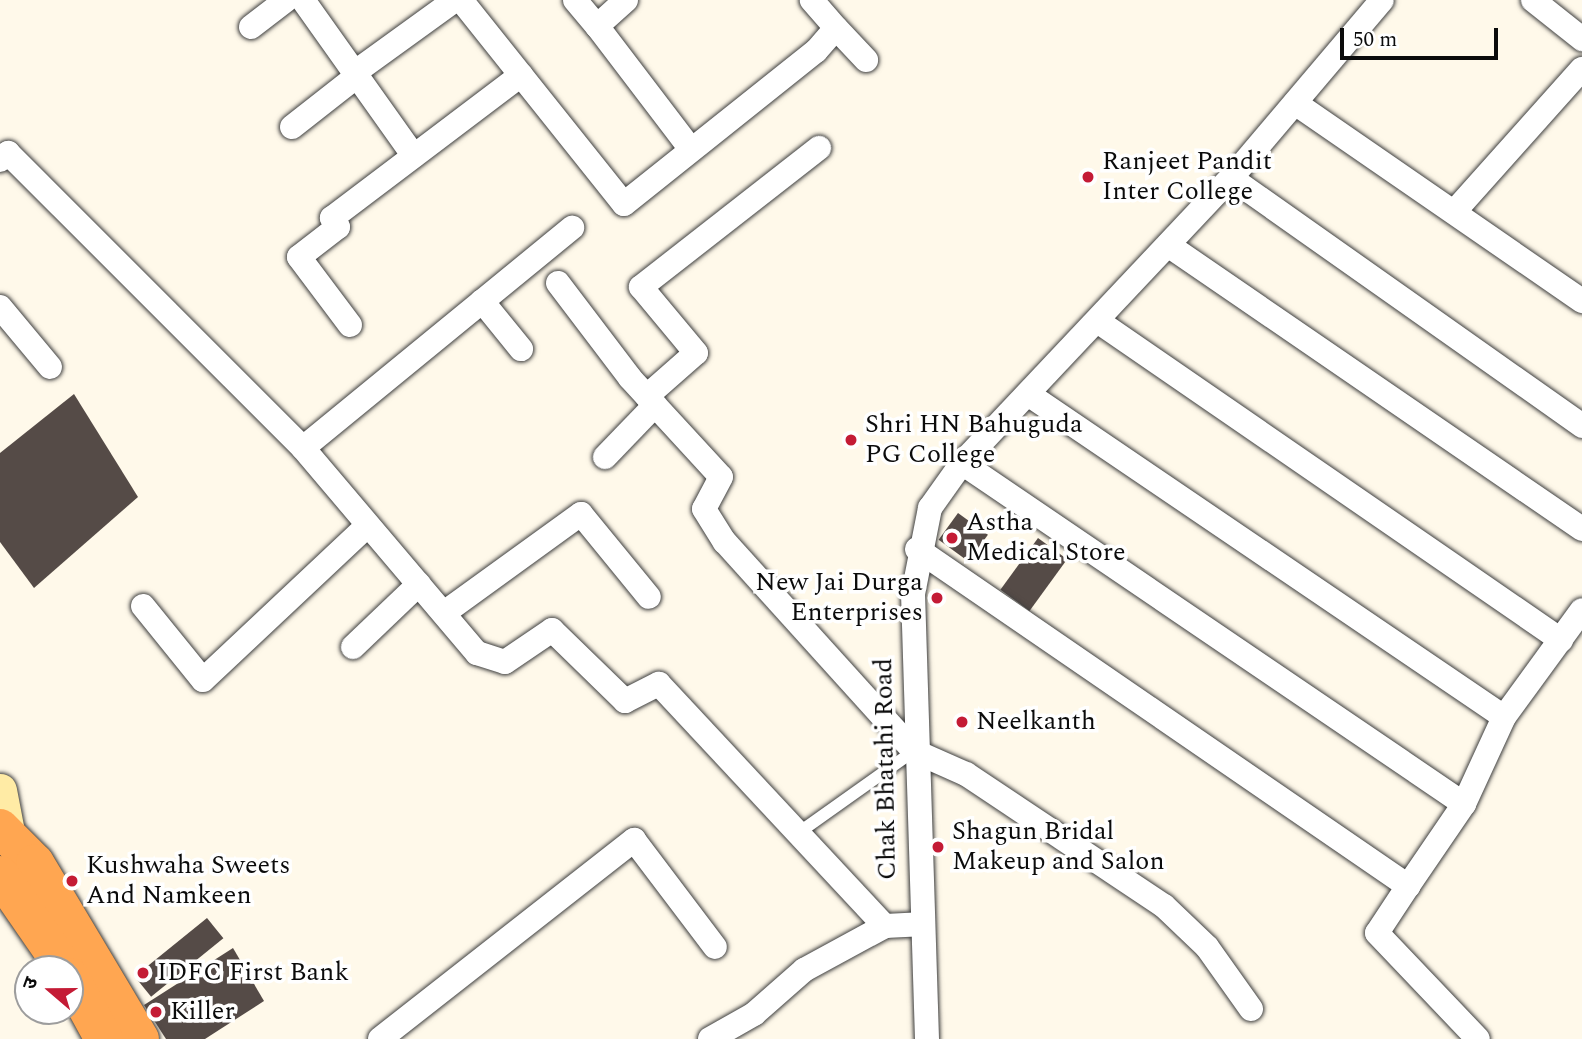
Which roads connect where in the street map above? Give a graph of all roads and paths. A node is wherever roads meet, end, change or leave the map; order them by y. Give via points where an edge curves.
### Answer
1 (286, 0) edge
2 (303, 0) edge
3 (455, 0) edge
4 (461, 0) edge
5 (575, 0) edge
6 (626, 0) edge
7 (812, 0) edge
8 (1382, 0) edge
9 (1543, 3) edge
10 (597, 26) junction
11 (250, 27) dead end
12 (836, 28) junction
13 (1582, 39) edge
14 (866, 60) dead end
15 (1582, 69) edge
16 (355, 74) junction
17 (521, 75) junction
18 (1295, 103) junction
19 (292, 127) dead end
20 (690, 148) junction
21 (819, 148) dead end
22 (414, 156) junction
23 (0, 159) edge
24 (1230, 178) junction
25 (1454, 212) junction
26 (572, 228) dead end
27 (1168, 245) junction
28 (558, 283) dead end
29 (482, 301) junction
30 (1582, 301) edge
31 (0, 307) edge
32 (1099, 322) junction
33 (350, 325) dead end
34 (521, 349) dead end
35 (50, 367) dead end
36 (1028, 394) junction
37 (651, 400) junction
38 (1582, 426) edge
39 (303, 448) junction
40 (605, 457) dead end
41 (962, 463) junction
42 (369, 525) junction
43 (1582, 529) edge
44 (917, 549) junction
45 (419, 584) junction
46 (649, 597) dead end
47 (143, 606) dead end
48 (1582, 610) edge
49 (444, 613) junction
50 (1561, 640) junction
51 (353, 647) dead end
52 (1504, 718) junction
53 (914, 751) junction
54 (0, 790) edge
55 (1464, 804) junction
56 (5, 832) edge
57 (797, 834) junction
58 (0, 874) edge
59 (1408, 886) junction
60 (920, 924) junction
61 (885, 926) junction
62 (715, 947) dead end
63 (55, 955) edge
64 (84, 1003) edge
65 (1251, 1009) dead end
66 (104, 1039) edge
67 (140, 1039) edge
68 (380, 1039) edge
69 (710, 1039) edge
70 (927, 1039) edge
71 (1478, 1039) edge

1 - 11 street
2 - 16 street
3 - 16 street
4 - 17 street
5 - 10 street
6 - 10 street
7 - 12 street
8 - 18 street, Chak Bhatahi Road
9 - 13 street
10 - 20 street
12 - 14 street
12 - 20 street via 785,79
15 - 25 street
16 - 19 street
16 - 22 street
17 - 20 street via 624,204
17 - 22 street
18 - 24 street, Chak Bhatahi Road
18 - 25 street
21 - 37 street via 642,287 696,353
22 - 33 street via 332,218 338,227 299,257
23 - 39 street via 8,153
24 - 27 street, Chak Bhatahi Road
24 - 38 street
25 - 30 street
26 - 29 street
27 - 32 street, Chak Bhatahi Road
27 - 43 street
28 - 37 street
29 - 34 street
29 - 39 street
31 - 35 street
32 - 36 street, Chak Bhatahi Road
32 - 50 street
36 - 41 street, Chak Bhatahi Road
36 - 52 street
37 - 40 street
37 - 53 street via 721,477 704,509 725,542
39 - 42 street
41 - 44 street, Chak Bhatahi Road via 930,508
41 - 55 street
42 - 45 street
42 - 47 street via 203,680
44 - 53 street, Chak Bhatahi Road
44 - 59 street
45 - 49 street
45 - 51 street
46 - 49 street via 581,514
48 - 50 street
49 - 57 street via 477,653 494,661 516,657 552,630 625,701 659,684
50 - 52 street
52 - 55 street
53 - 57 lane
53 - 60 street, Chak Bhatahi Road
53 - 65 street via 966,774 1164,906 1206,947
54 - 56 main road
55 - 59 street
56 - 67 highway via 34,863
57 - 61 street
58 - 63 highway
59 - 71 street via 1377,933
60 - 61 street
60 - 70 street, Chak Bhatahi Road
61 - 69 street via 804,970 754,1014
62 - 68 street via 634,840
64 - 66 highway

